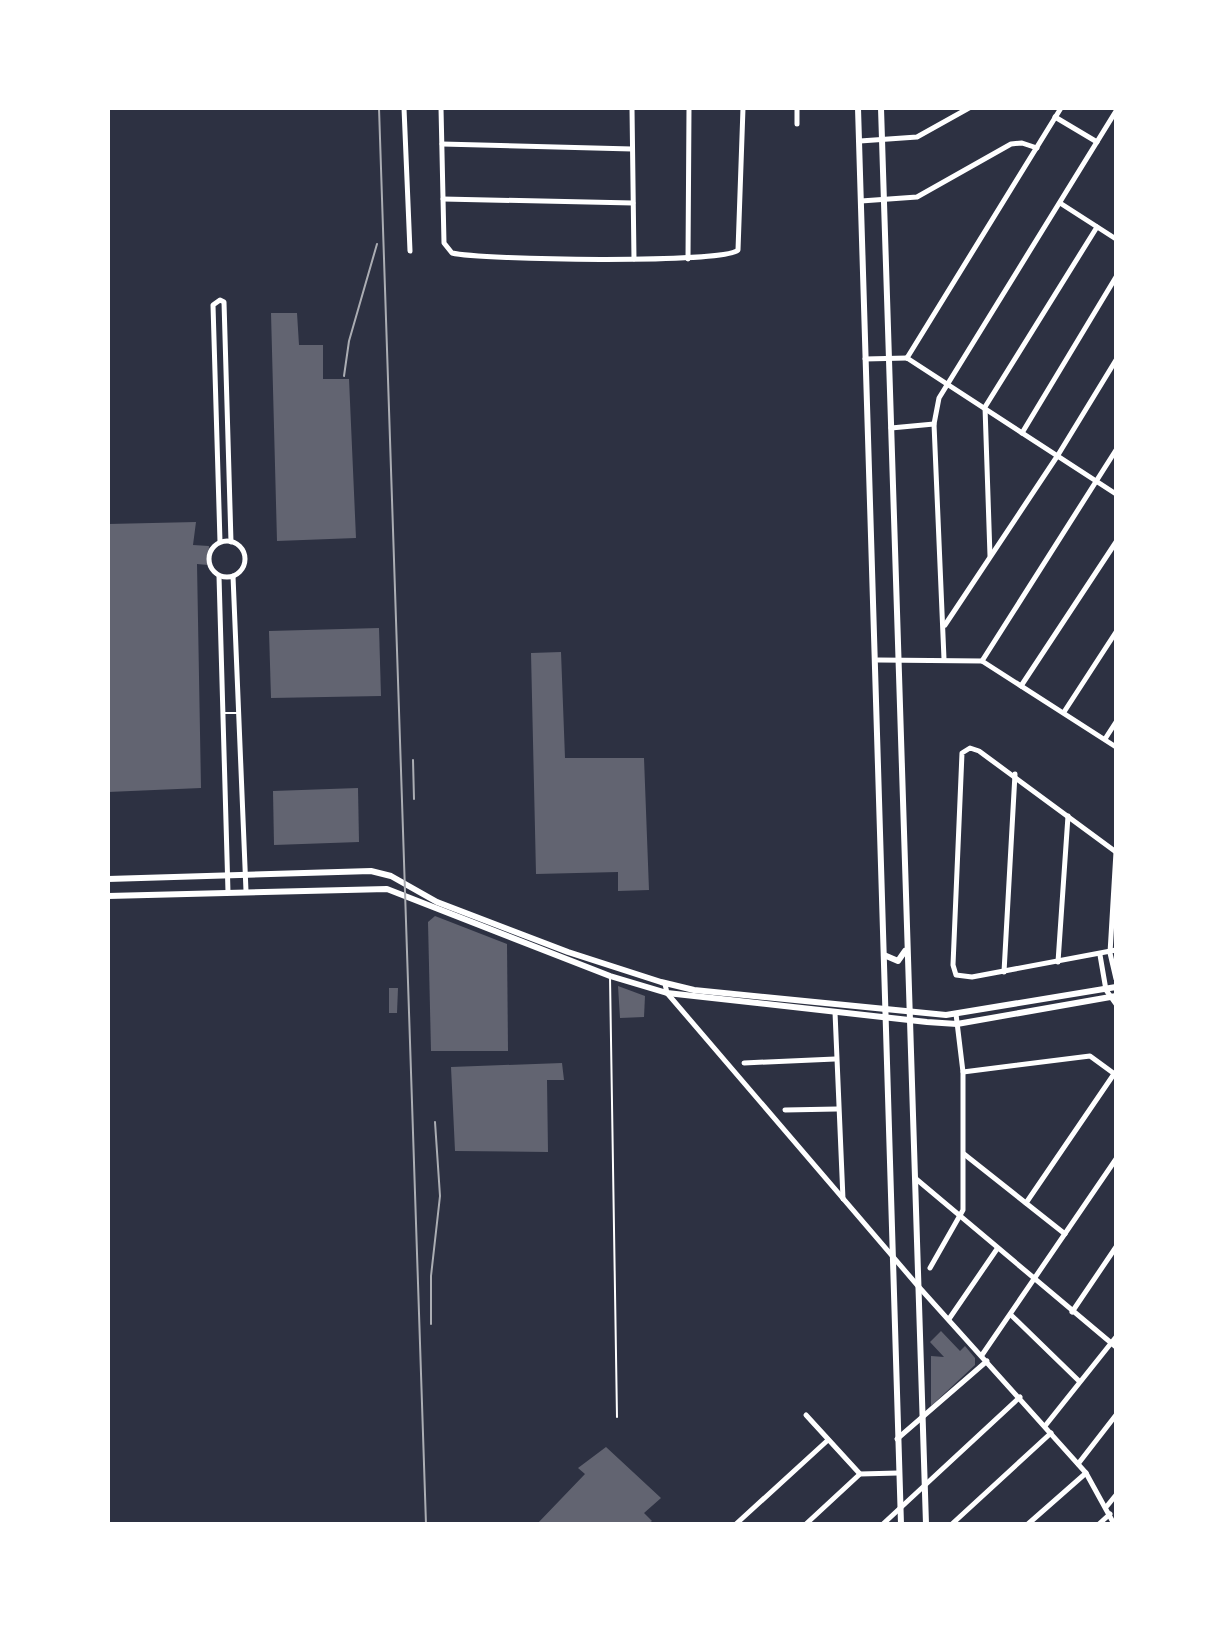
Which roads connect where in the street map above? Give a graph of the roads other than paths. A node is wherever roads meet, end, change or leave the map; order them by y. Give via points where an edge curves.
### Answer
1 (404, 108) edge
2 (441, 108) edge
3 (632, 108) edge
4 (689, 108) edge
5 (743, 108) edge
6 (797, 108) edge
7 (858, 108) edge
8 (881, 108) edge
9 (969, 108) edge
10 (1061, 108) edge
11 (1115, 114) edge
12 (1055, 117) junction
13 (797, 124) dead end
14 (860, 141) junction
15 (882, 141) junction
16 (1097, 142) junction
17 (442, 144) junction
18 (1037, 148) junction
19 (632, 149) junction
20 (443, 199) junction
21 (861, 201) junction
22 (884, 201) junction
23 (633, 203) junction
24 (1060, 203) junction
25 (1097, 227) junction
26 (1116, 239) edge
27 (410, 251) dead end
28 (634, 259) junction
29 (688, 259) junction
30 (1116, 277) edge
31 (887, 358) junction
32 (907, 358) junction
33 (865, 359) junction
34 (1116, 360) edge
35 (946, 383) junction
36 (985, 407) junction
37 (934, 424) junction
38 (891, 428) junction
39 (1022, 433) junction
40 (1116, 450) edge
41 (1058, 455) junction
42 (1097, 482) junction
43 (1116, 494) edge
44 (220, 542) junction
45 (231, 542) junction
46 (1116, 542) edge
47 (990, 556) junction
48 (219, 576) junction
49 (233, 576) junction
50 (944, 625) junction
51 (1116, 632) edge
52 (222, 653) junction
53 (236, 653) junction
54 (899, 659) junction
55 (944, 659) junction
56 (878, 660) junction
57 (982, 661) junction
58 (1021, 686) junction
59 (1064, 712) junction
60 (224, 713) junction
61 (238, 713) junction
62 (1116, 722) edge
63 (1105, 739) junction
64 (1116, 747) edge
65 (1015, 774) junction
66 (1068, 815) junction
67 (1116, 852) edge
68 (345, 871) junction
69 (245, 873) junction
70 (227, 874) junction
71 (108, 879) edge
72 (345, 887) junction
73 (246, 891) junction
74 (228, 892) junction
75 (108, 896) edge
76 (907, 948) junction
77 (1113, 952) edge
78 (884, 955) junction
79 (1100, 955) junction
80 (1058, 962) junction
81 (1004, 972) junction
82 (610, 976) junction
83 (1116, 979) edge
84 (665, 984) junction
85 (1116, 987) edge
86 (1106, 990) junction
87 (667, 993) junction
88 (1112, 997) edge
89 (1116, 1004) edge
90 (886, 1007) junction
91 (909, 1010) junction
92 (835, 1012) junction
93 (956, 1014) junction
94 (886, 1017) junction
95 (910, 1020) junction
96 (957, 1024) junction
97 (835, 1059) junction
98 (744, 1063) dead end
99 (963, 1072) junction
100 (1115, 1074) edge
101 (837, 1109) junction
102 (785, 1110) dead end
103 (964, 1154) junction
104 (1116, 1159) edge
105 (914, 1177) junction
106 (843, 1199) junction
107 (1026, 1203) junction
108 (961, 1216) junction
109 (1065, 1234) junction
110 (1116, 1247) edge
111 (997, 1249) junction
112 (893, 1257) junction
113 (930, 1268) dead end
114 (1034, 1281) junction
115 (918, 1286) junction
116 (1072, 1312) junction
117 (1011, 1315) junction
118 (949, 1319) junction
119 (1116, 1337) edge
120 (1113, 1345) edge
121 (982, 1355) junction
122 (987, 1361) junction
123 (1079, 1381) junction
124 (1020, 1397) junction
125 (806, 1415) dead end
126 (1116, 1415) edge
127 (617, 1417) dead end
128 (923, 1418) junction
129 (1045, 1426) junction
130 (1051, 1433) junction
131 (897, 1439) junction
132 (828, 1440) junction
133 (1078, 1464) junction
134 (898, 1473) junction
135 (1086, 1473) junction
136 (860, 1474) junction
137 (925, 1484) junction
138 (1116, 1495) edge
139 (1107, 1506) junction
140 (900, 1508) junction
141 (1110, 1514) junction
142 (736, 1524) edge
143 (806, 1524) edge
144 (883, 1524) edge
145 (901, 1524) edge
146 (926, 1524) edge
147 (952, 1524) edge
148 (1028, 1524) edge
149 (1099, 1524) edge
150 (1114, 1524) edge

1 - 27 street
2 - 17 street
3 - 19 street
4 - 29 street
5 - 29 street via 741,236 733,256
6 - 13 street
7 - 14 street
8 - 15 street
9 - 15 street via 917,137
10 - 12 street
11 - 16 street
12 - 16 street
12 - 18 street
14 - 15 street
14 - 21 street
15 - 22 street
16 - 24 street
17 - 19 street
17 - 20 street
18 - 22 street via 1011,144 917,197
18 - 32 street
19 - 23 street
20 - 23 street
20 - 28 street via 444,243 452,253
21 - 22 street
21 - 33 street
22 - 31 street
23 - 28 street
24 - 25 street
24 - 35 street
25 - 26 street
25 - 36 street
28 - 29 street
30 - 39 street
31 - 32 street
31 - 33 street
31 - 38 street
32 - 35 street
33 - 56 street
34 - 41 street
35 - 36 street
35 - 37 street
36 - 39 street
36 - 47 street
37 - 38 street
37 - 50 street
38 - 54 street
39 - 41 street
40 - 42 street
41 - 42 street
41 - 47 street
42 - 43 street
42 - 57 street
44 - 45 street
44 - 45 street via 213,305 219,300 224,302
44 - 48 street via 209,558
45 - 49 street via 244,554 240,571
46 - 58 street
47 - 50 street
48 - 49 street
48 - 52 street
49 - 53 street
50 - 55 street
51 - 59 street
52 - 53 street
52 - 60 street
53 - 61 street
54 - 55 street
54 - 56 street
54 - 76 street
55 - 57 street
56 - 78 street
57 - 58 street
58 - 59 street
59 - 63 street
60 - 61 lane
60 - 70 street
61 - 69 street
62 - 63 street
63 - 64 street
65 - 66 street
65 - 81 street
65 - 81 street via 979,751 967,749 960,759 953,965 956,975 967,978
66 - 67 street
66 - 80 street
67 - 77 street
68 - 69 street
68 - 72 street
68 - 84 street via 371,871 398,880 437,902
69 - 70 street
69 - 73 street
70 - 71 street
70 - 74 street
72 - 73 street
72 - 82 street via 398,892
73 - 74 street
74 - 75 street
76 - 78 street via 898,961
76 - 91 street
77 - 79 street
77 - 83 street
78 - 90 street
79 - 80 street
79 - 86 street
80 - 81 street
82 - 87 street
82 - 127 lane
84 - 87 street
84 - 90 street
85 - 86 street
86 - 88 street
86 - 93 street
87 - 92 street
87 - 106 street
88 - 89 street
88 - 96 street
90 - 91 street
90 - 94 street
91 - 93 street
91 - 95 street
92 - 94 street
92 - 97 street
93 - 96 street
94 - 95 street
94 - 112 street
95 - 96 street
95 - 105 street
96 - 99 street
97 - 98 street
97 - 101 street
99 - 100 street via 1086,1056
99 - 103 street
100 - 107 street
101 - 102 street
101 - 106 street
103 - 107 street
103 - 108 street
104 - 109 street
105 - 108 street
105 - 115 street
106 - 112 street
107 - 109 street
108 - 111 street
108 - 113 street
109 - 114 street
110 - 116 street
111 - 114 street
111 - 118 street
112 - 115 street
112 - 131 street
114 - 116 street
114 - 117 street
115 - 118 street
115 - 128 street
116 - 120 street
117 - 121 street
117 - 123 street
118 - 121 street
119 - 120 street
120 - 123 street
121 - 122 street
122 - 124 street
122 - 128 street
123 - 129 street
124 - 129 street
124 - 137 street
125 - 132 street
126 - 133 street
128 - 131 street
128 - 137 street
129 - 130 street
130 - 133 street
130 - 147 street
131 - 134 street
132 - 136 street
132 - 142 street
133 - 135 street
134 - 136 street
134 - 140 street
135 - 139 street
135 - 148 street
136 - 143 street
137 - 140 street
137 - 146 street
138 - 139 street
139 - 141 street
140 - 144 street
140 - 145 street
141 - 149 street
141 - 150 street

